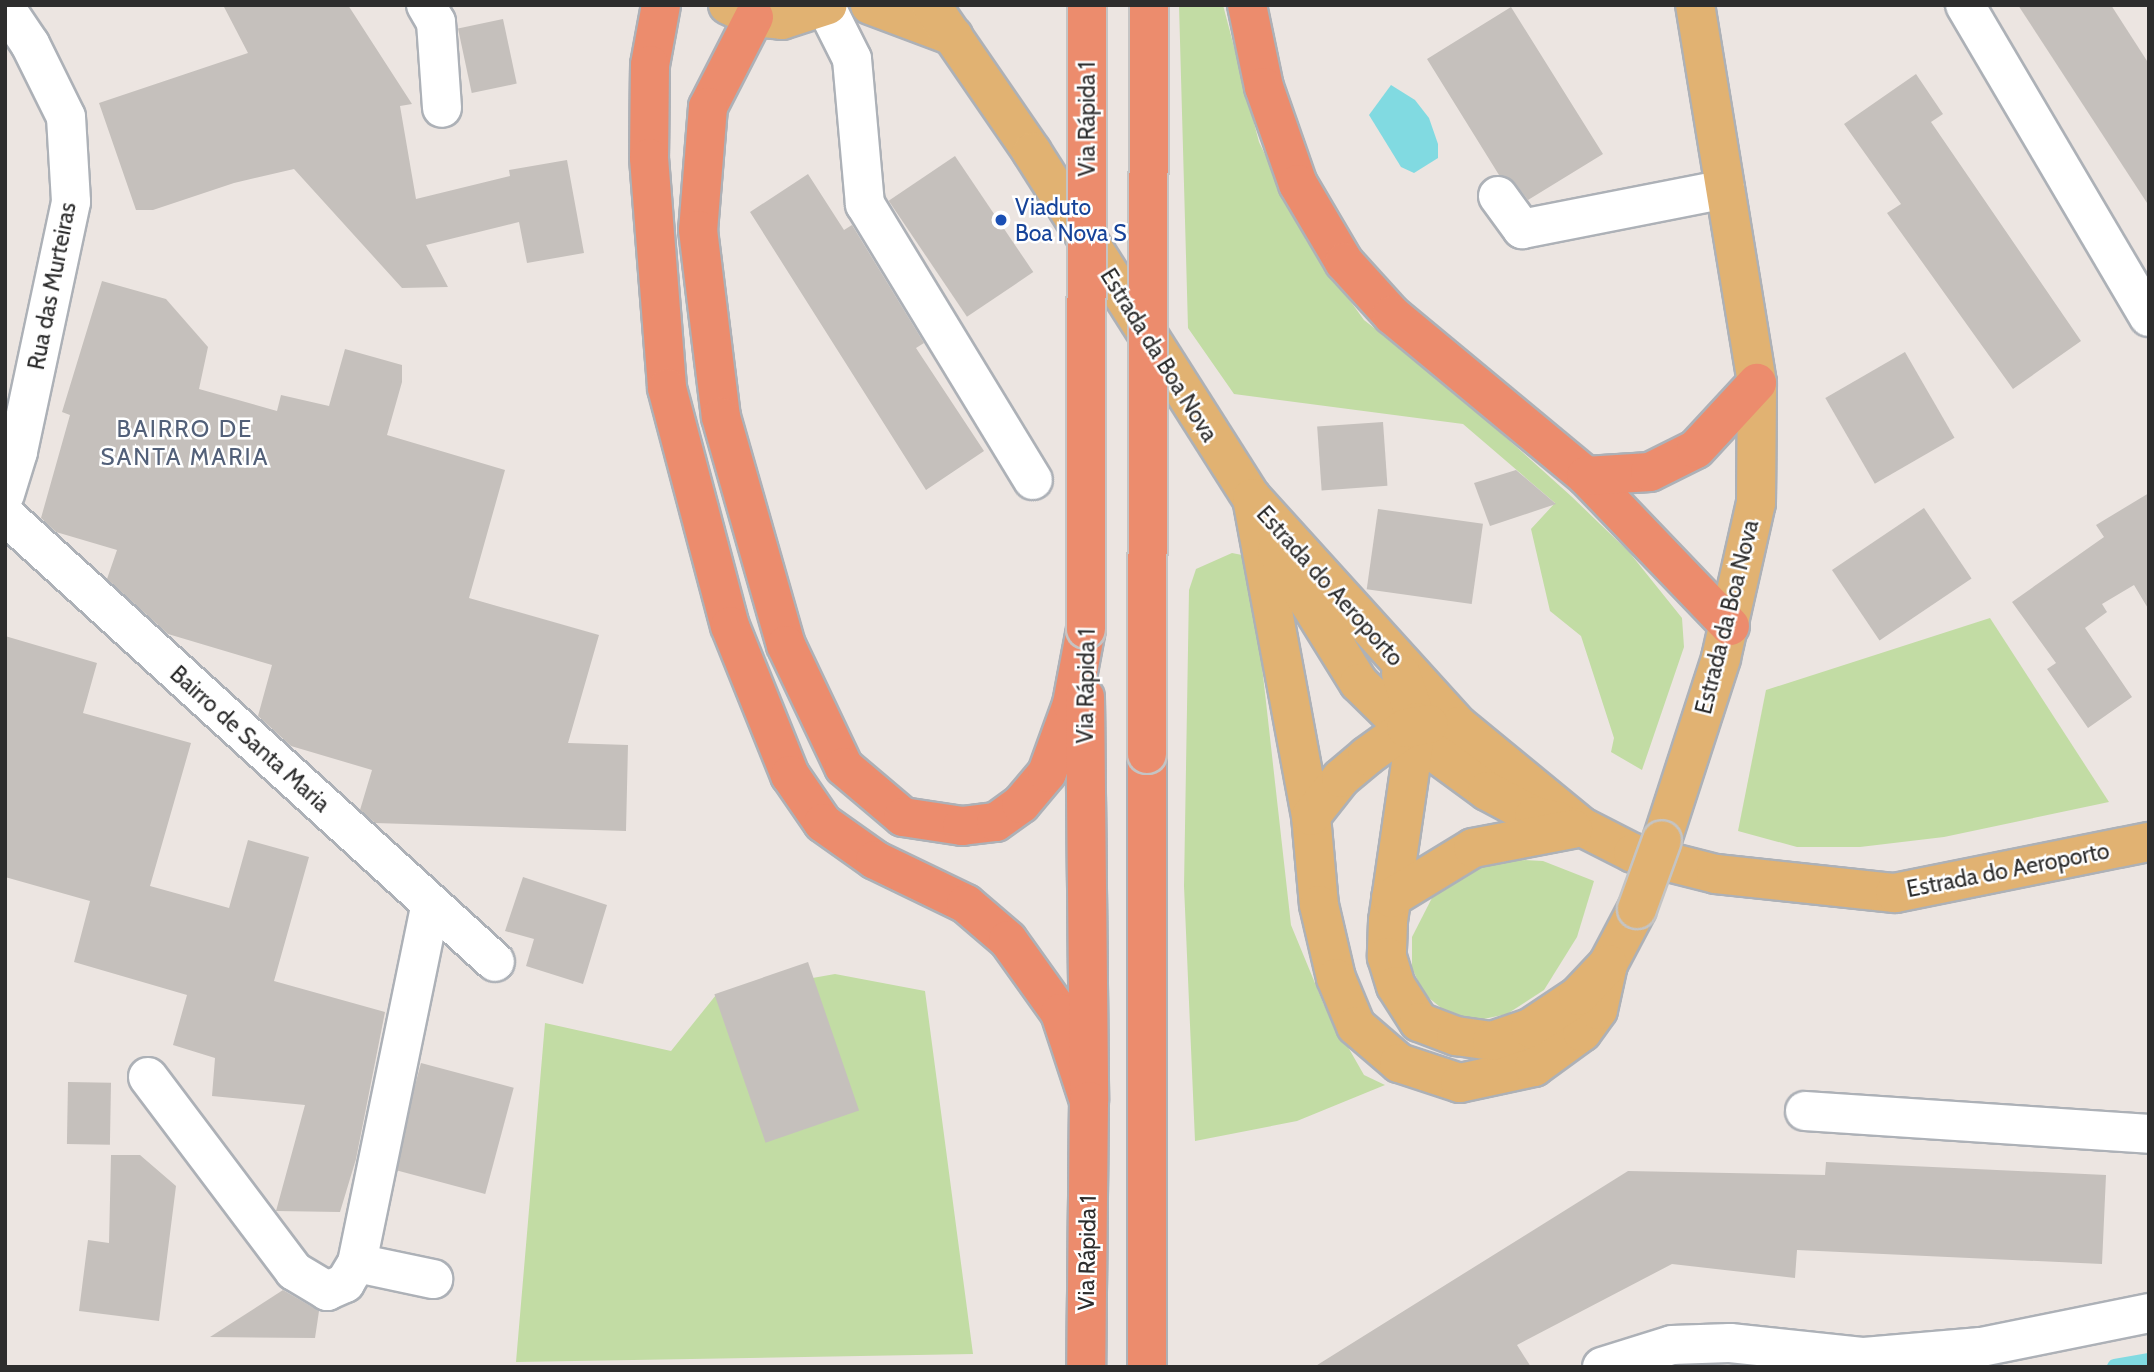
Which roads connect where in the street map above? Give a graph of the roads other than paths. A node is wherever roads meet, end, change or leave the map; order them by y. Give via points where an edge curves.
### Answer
1 (426, 5) edge
2 (870, 5) edge
3 (931, 5) edge
4 (1087, 5) edge
5 (1150, 5) edge
6 (1247, 5) edge
7 (1695, 5) edge
8 (1965, 5) edge
9 (661, 6) edge
10 (827, 6) edge
11 (5, 7) edge
12 (739, 23) edge
13 (953, 36) junction
14 (442, 108) dead end
15 (1725, 188) junction
16 (1498, 196) dead end
17 (2149, 317) edge
18 (1757, 383) junction
19 (1586, 476) junction
20 (1032, 480) dead end
21 (5, 494) edge
22 (1252, 498) junction
23 (5, 515) edge
24 (1725, 642) junction
25 (1395, 659) junction
26 (1078, 708) junction
27 (1459, 726) junction
28 (1413, 730) junction
29 (1311, 816) junction
30 (1582, 827) junction
31 (2149, 842) edge
32 (1391, 898) junction
33 (431, 904) junction
34 (495, 962) dead end
35 (1608, 964) junction
36 (148, 1077) dead end
37 (1089, 1101) junction
38 (1805, 1111) dead end
39 (2149, 1134) edge
40 (357, 1263) junction
41 (433, 1279) dead end
42 (2149, 1312) edge
43 (1086, 1367) edge
44 (1147, 1367) edge
45 (1602, 1367) edge

1 - 14 street via 436,22
2 - 13 main road
3 - 13 main road, Estrada da Boa Nova
4 - 26 highway, Via Rápida 1, bridge via 1087,629
5 - 44 highway, bridge
6 - 19 highway via 1264,87 1298,184 1344,262 1392,315
7 - 15 main road, Estrada da Boa Nova
8 - 17 street
9 - 37 highway via 650,65 649,158 667,388 730,626 790,775 824,823 875,860 966,904 1007,940 1060,1013
10 - 12 main road via 782,20
10 - 20 street via 852,60 865,204
11 - 21 street, Rua das Murteiras via 30,44 66,117 71,202 16,462
12 - 26 highway via 708,107 698,230 720,417 786,645 844,767 903,817 962,826 996,822 1021,804 1047,773
13 - 22 main road, Estrada da Boa Nova
15 - 16 street via 1522,229
15 - 18 main road, Estrada da Boa Nova
18 - 19 highway via 1696,449 1650,472
18 - 24 main road, Estrada da Boa Nova via 1756,503
19 - 24 highway
22 - 25 main road, Estrada do Aeroporto
22 - 28 main road, Estrada do Aeroporto via 1314,614 1359,683
22 - 29 main road, Estrada da Boa Nova
23 - 33 street, Bairro de Santa Maria
24 - 35 main road, Estrada da Boa Nova, bridge via 1637,909
25 - 27 main road, Estrada do Aeroporto
25 - 28 main road
26 - 37 highway, Via Rápida 1
27 - 28 main road
27 - 30 main road, Estrada do Aeroporto
28 - 29 main road via 1341,778
28 - 30 main road, Estrada do Aeroporto via 1487,790 1534,816
28 - 32 main road, Estrada da Boa Nova
29 - 35 main road, Estrada da Boa Nova via 1319,905 1336,978 1356,1026 1399,1063 1460,1083 1534,1067 1582,1032 1598,1010
30 - 31 main road, Estrada do Aeroporto via 1633,853 1716,874 1895,893
30 - 32 main road via 1473,848
32 - 35 main road, Estrada da Boa Nova via 1387,957 1396,986 1419,1022 1456,1036 1492,1041 1530,1028 1578,996
33 - 34 street, Bairro de Santa Maria
33 - 40 street
36 - 40 street via 294,1271 327,1290 345,1283
37 - 43 highway, Via Rápida 1
38 - 39 street
40 - 41 street
42 - 45 street via 1981,1347 1864,1357 1730,1343 1672,1345

